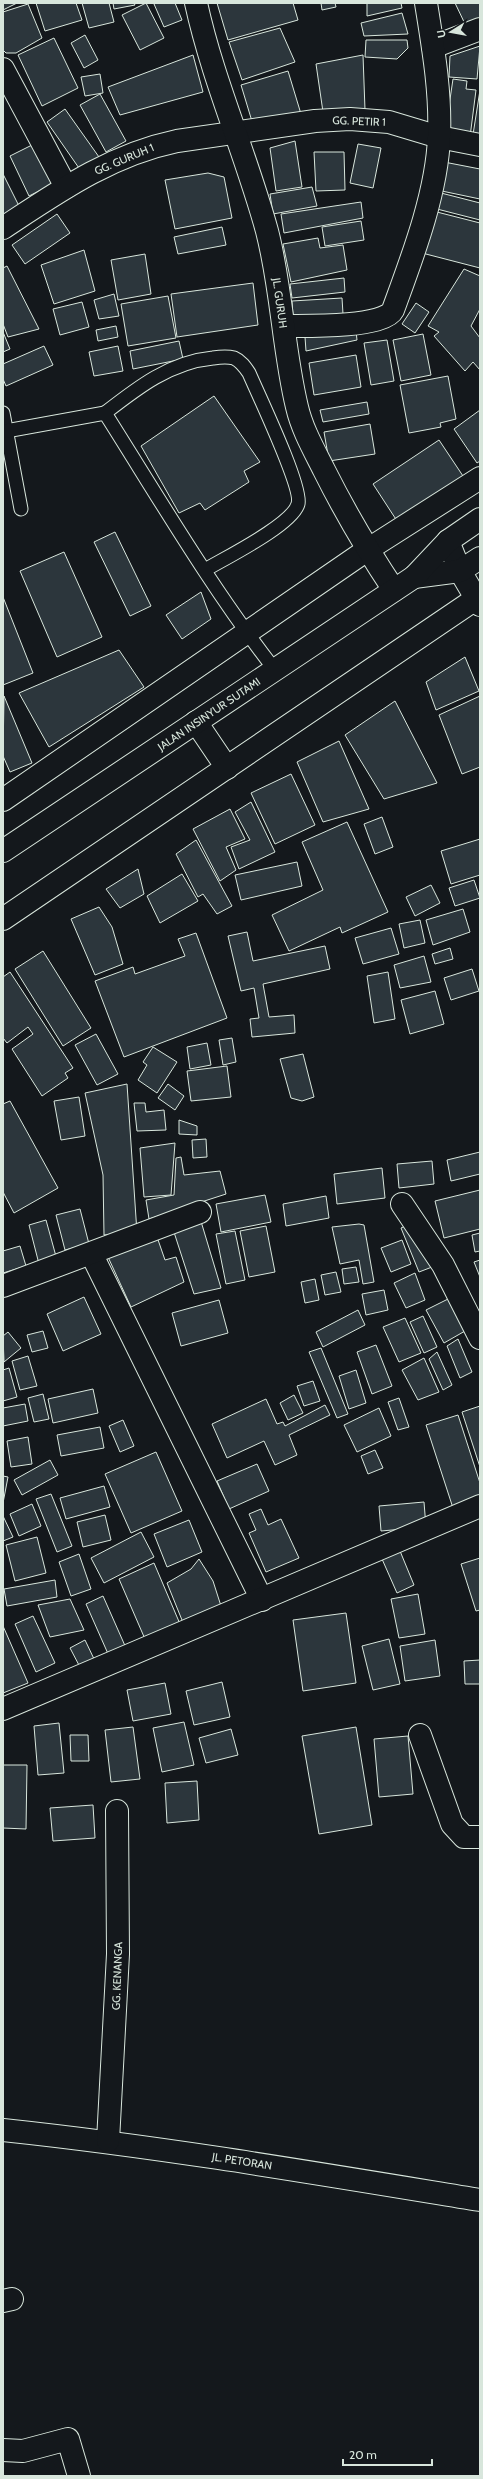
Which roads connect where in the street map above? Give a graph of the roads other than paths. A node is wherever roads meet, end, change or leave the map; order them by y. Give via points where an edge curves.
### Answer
1 (196, 3) edge
2 (426, 3) edge
3 (480, 29) edge
4 (433, 47) junction
5 (3, 70) edge
6 (236, 132) junction
7 (439, 137) junction
8 (480, 145) edge
9 (66, 186) junction
10 (3, 228) edge
11 (284, 326) junction
12 (105, 413) junction
13 (3, 414) edge
14 (6, 431) junction
15 (480, 478) edge
16 (20, 509) dead end
17 (480, 519) edge
18 (448, 541) junction
19 (367, 550) junction
20 (480, 558) edge
21 (204, 570) junction
22 (460, 571) junction
23 (414, 577) junction
24 (394, 590) junction
25 (479, 599) edge
26 (246, 633) junction
27 (275, 670) junction
28 (196, 722) junction
29 (227, 768) junction
30 (3, 800) edge
31 (3, 851) edge
32 (3, 919) edge
33 (402, 1204) dead end
34 (200, 1212) dead end
35 (92, 1255) junction
36 (3, 1286) edge
37 (480, 1338) edge
38 (480, 1506) edge
39 (262, 1600) junction
40 (3, 1709) edge
41 (420, 1736) dead end
42 (116, 1811) dead end
43 (480, 1837) edge
44 (3, 2130) edge
45 (108, 2141) junction
46 (480, 2200) edge
47 (3, 2450) edge
48 (79, 2476) edge

1 - 6 main road, JL. GURUH via 211,63
2 - 4 main road
3 - 4 main road
4 - 7 main road
5 - 9 main road
6 - 7 main road, GG. PETIR 1 via 350,119 389,122
6 - 9 main road, GG. GURUH 1 via 158,145 106,164
6 - 11 main road, JL. GURUH via 267,232 277,276
7 - 8 main road, GG. PETIR 1
7 - 11 main road via 426,211 410,265 390,315 384,319 360,322
9 - 10 main road, GG. GURUH 1
11 - 19 main road, JL. GURUH via 288,368 297,409 310,442
12 - 14 lane
12 - 21 lane
12 - 21 lane via 154,377 185,363 208,358 233,358 241,362 249,373 293,477 299,496 298,504 292,514 262,537
13 - 14 lane
14 - 16 lane
15 - 19 main road
17 - 18 main road, JALAN INSINYUR SUTAMI
18 - 22 main road
18 - 23 main road, JALAN INSINYUR SUTAMI
19 - 24 main road, JL. GURUH
19 - 26 main road
20 - 22 main road, JALAN INSINYUR SUTAMI
21 - 26 lane
22 - 23 main road, JALAN INSINYUR SUTAMI
22 - 25 main road
23 - 24 main road, JALAN INSINYUR SUTAMI
24 - 27 main road, JALAN INSINYUR SUTAMI
25 - 29 main road
26 - 27 lane
26 - 30 main road
27 - 28 main road, JALAN INSINYUR SUTAMI
28 - 29 main road
28 - 31 main road, JALAN INSINYUR SUTAMI
29 - 32 main road
33 - 37 main road via 443,1265
34 - 35 main road
35 - 36 main road
35 - 39 main road
38 - 39 main road
39 - 40 main road
41 - 43 main road via 452,1824 464,1837
42 - 45 main road, GG. KENANGA via 118,1954
44 - 45 main road, JL. PETORAN
45 - 46 main road, JL. PETORAN
47 - 48 main road via 23,2451 68,2439

